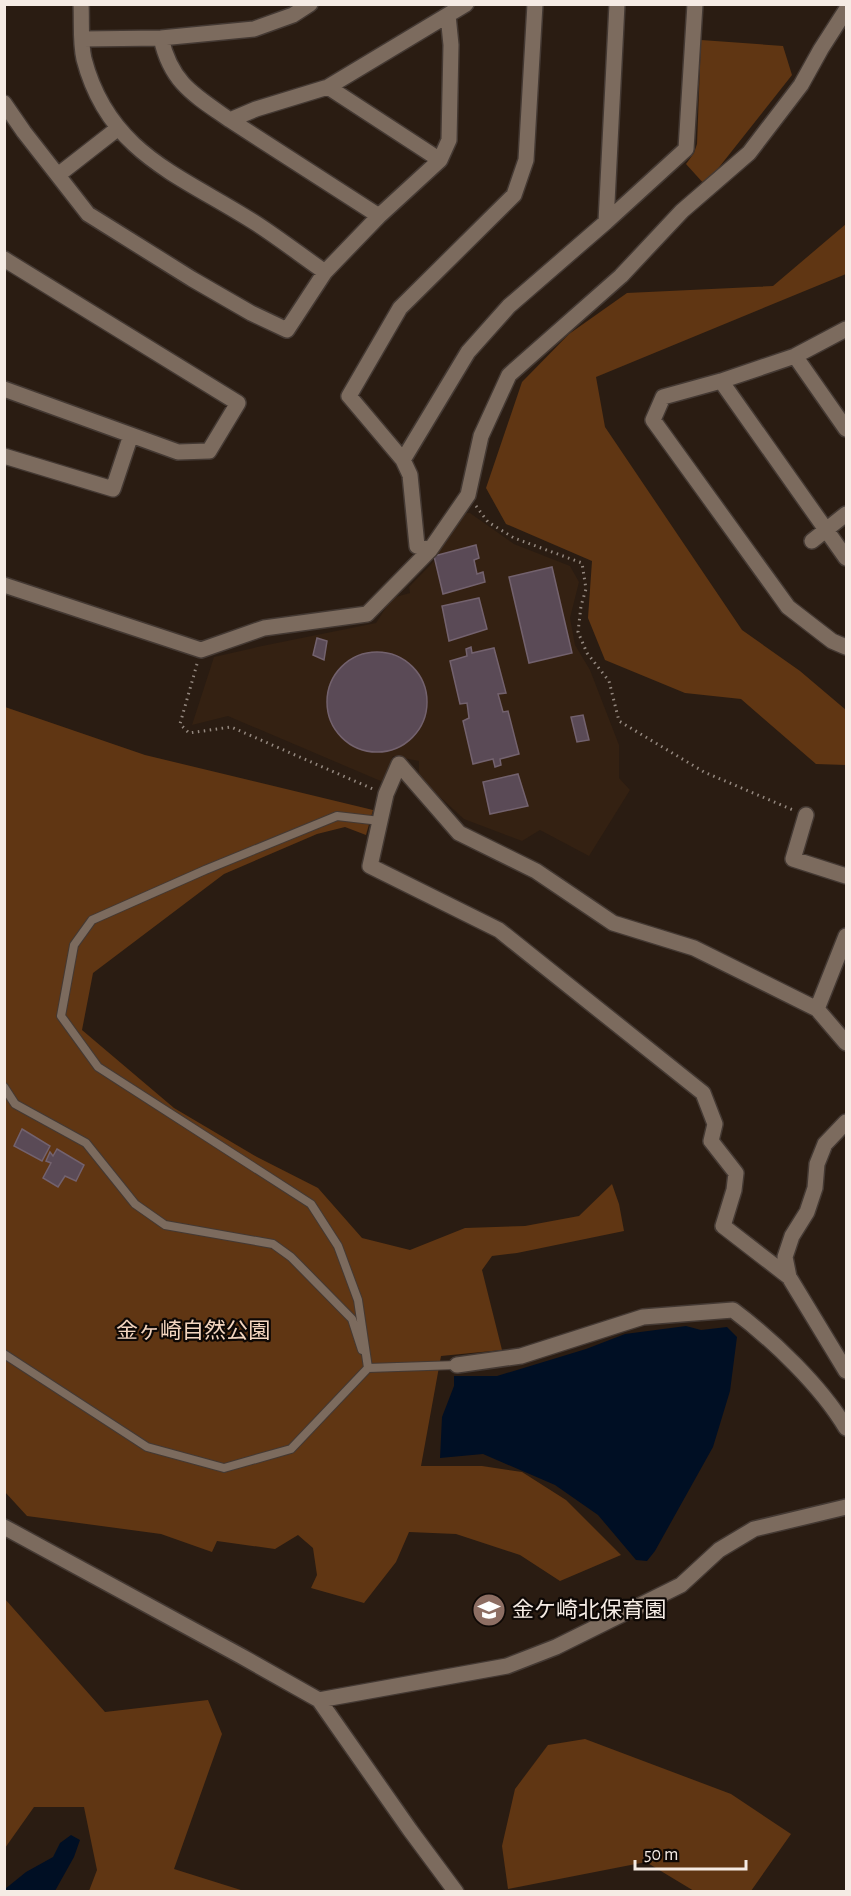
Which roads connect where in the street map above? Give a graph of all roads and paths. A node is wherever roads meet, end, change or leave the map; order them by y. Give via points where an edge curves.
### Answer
1 (81, 4) edge
2 (310, 4) edge
3 (466, 4) edge
4 (535, 4) edge
5 (617, 4) edge
6 (695, 4) edge
7 (846, 10) edge
8 (448, 15) junction
9 (160, 38) junction
10 (83, 39) junction
11 (328, 87) junction
12 (4, 103) edge
13 (230, 120) junction
14 (117, 129) junction
15 (440, 160) junction
16 (58, 175) junction
17 (379, 216) junction
18 (606, 222) junction
19 (4, 259) edge
20 (325, 272) junction
21 (846, 329) edge
22 (795, 356) junction
23 (721, 381) junction
24 (4, 389) edge
25 (846, 429) edge
26 (131, 435) junction
27 (4, 456) edge
28 (403, 460) junction
29 (468, 495) junction
30 (846, 514) edge
31 (826, 528) junction
32 (812, 541) dead end
33 (430, 550) junction
34 (846, 558) edge
35 (4, 585) edge
36 (846, 647) edge
37 (201, 650) junction
38 (386, 794) junction
39 (806, 815) joint
40 (380, 821) junction
41 (846, 876) edge
42 (846, 936) edge
43 (817, 1009) junction
44 (846, 1043) edge
45 (4, 1087) edge
46 (846, 1122) edge
47 (789, 1277) junction
48 (4, 1354) edge
49 (457, 1365) joint
50 (368, 1368) junction
51 (846, 1371) edge
52 (846, 1428) edge
53 (846, 1507) edge
54 (4, 1527) edge
55 (319, 1700) junction
56 (456, 1892) edge

1 - 10 street
2 - 9 street via 293,15 254,29
3 - 8 street
4 - 28 street via 526,160 514,195 400,308 349,396
5 - 18 street
6 - 18 street via 686,149
7 - 29 street via 801,85 749,153 681,211 621,276 509,375 481,436
8 - 11 street
8 - 15 street via 449,140
9 - 10 street
9 - 13 street via 181,84
10 - 14 street via 87,70
11 - 13 street
11 - 15 street
12 - 16 street
13 - 17 street
14 - 16 street
14 - 20 street via 158,166 257,224
15 - 17 street
16 - 20 street via 88,214 192,279 287,330
17 - 20 street
18 - 28 street via 509,306 468,352
19 - 26 street via 238,403 209,451 178,453
21 - 22 street
22 - 23 street
22 - 25 street
23 - 31 street
23 - 36 street via 663,397 653,420 788,607 831,641
24 - 26 street
26 - 27 street via 112,489
28 - 33 street via 410,476 417,546
29 - 33 street
29 - 39 path via 488,522 514,538 582,563 586,589 578,632 587,653 609,681 619,721 704,772
30 - 31 street
31 - 32 street
31 - 34 street
33 - 37 street via 367,614 264,628
35 - 37 street
37 - 38 path via 180,724 189,733 231,727
38 - 40 street
38 - 43 street via 399,764 459,833 536,871 613,923 694,948
39 - 41 street via 793,859
40 - 47 street via 370,867 499,930 703,1093 715,1124 711,1141 736,1173 723,1226
40 - 50 lane via 337,816 92,920 74,945 62,1016 98,1067 311,1204 338,1246 358,1300
42 - 43 street
43 - 44 street
45 - 50 lane via 15,1104 86,1143 135,1204 165,1226 273,1244 291,1257 352,1319
46 - 47 street via 825,1144 817,1164 813,1196 785,1257
47 - 51 street
48 - 50 lane via 147,1447 224,1468 291,1449
49 - 50 lane
49 - 52 street via 521,1356 643,1317 733,1310 762,1332 833,1407
53 - 55 street via 754,1529 719,1550 681,1585 556,1647 507,1666
54 - 55 street
55 - 56 street

